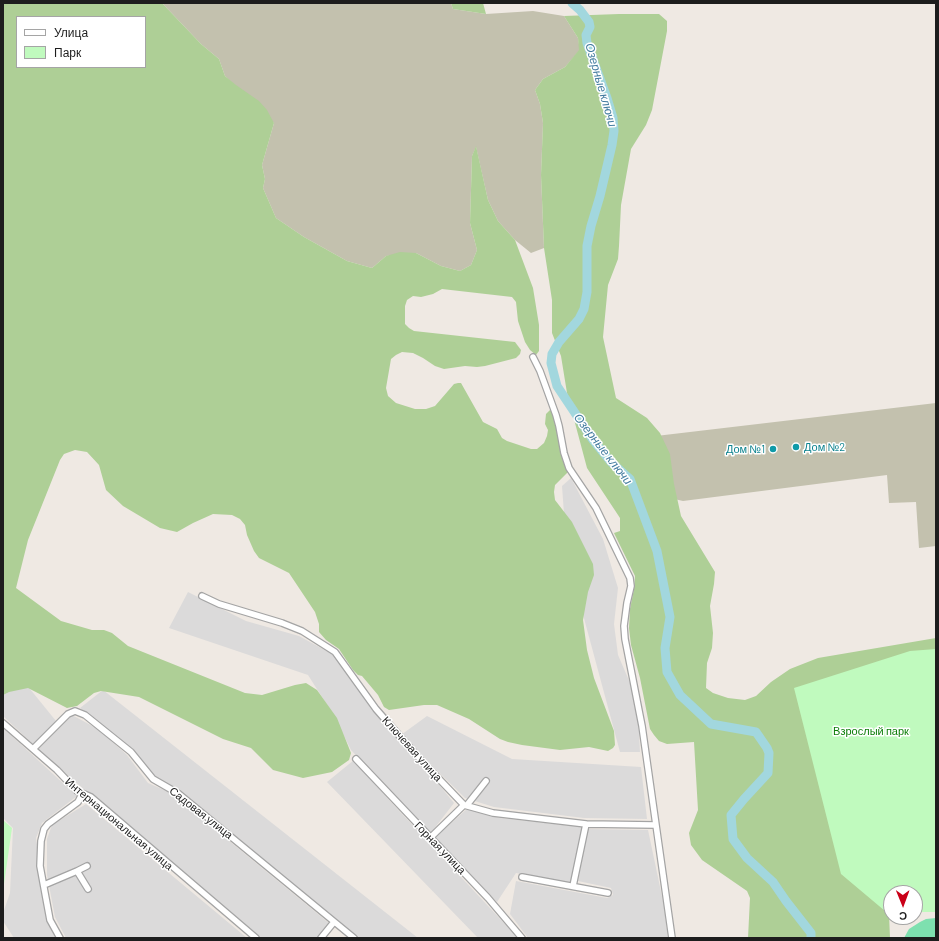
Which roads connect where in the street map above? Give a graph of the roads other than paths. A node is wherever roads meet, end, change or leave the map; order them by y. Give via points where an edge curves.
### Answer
1 (533, 357) dead end
2 (202, 596) dead end
3 (3, 723) edge
4 (33, 749) junction
5 (356, 760) dead end
6 (486, 781) dead end
7 (82, 794) junction
8 (465, 805) junction
9 (586, 824) junction
10 (655, 825) junction
11 (430, 838) junction
12 (87, 866) dead end
13 (77, 871) junction
14 (522, 877) dead end
15 (44, 885) junction
16 (574, 886) junction
17 (88, 889) dead end
18 (608, 893) dead end
19 (334, 922) junction
20 (60, 938) edge
21 (256, 938) edge
22 (321, 938) edge
23 (354, 938) edge
24 (522, 938) edge
25 (672, 938) edge

1 - 10 street via 558,420 564,453 571,471 596,508 630,578 624,626 625,639 642,726
2 - 8 street, Ключевая улица via 302,631 335,652 376,710
3 - 4 street, Интернациональная улица
4 - 7 street, Интернациональная улица
4 - 19 street, Садовая улица via 68,714 75,711 85,715 131,752 153,779 179,794
5 - 11 street, Горная улица
6 - 8 street
7 - 15 street via 78,802 52,820 44,829 40,861
7 - 21 street, Интернациональная улица via 91,798
8 - 9 street, Ключевая улица via 493,813
8 - 11 street
9 - 10 street, Ключевая улица
9 - 16 street
10 - 25 street
11 - 24 street, Горная улица
12 - 13 street
13 - 15 street
13 - 17 street
14 - 16 street
15 - 20 street via 50,920
16 - 18 street
19 - 22 street
19 - 23 street, Садовая улица

